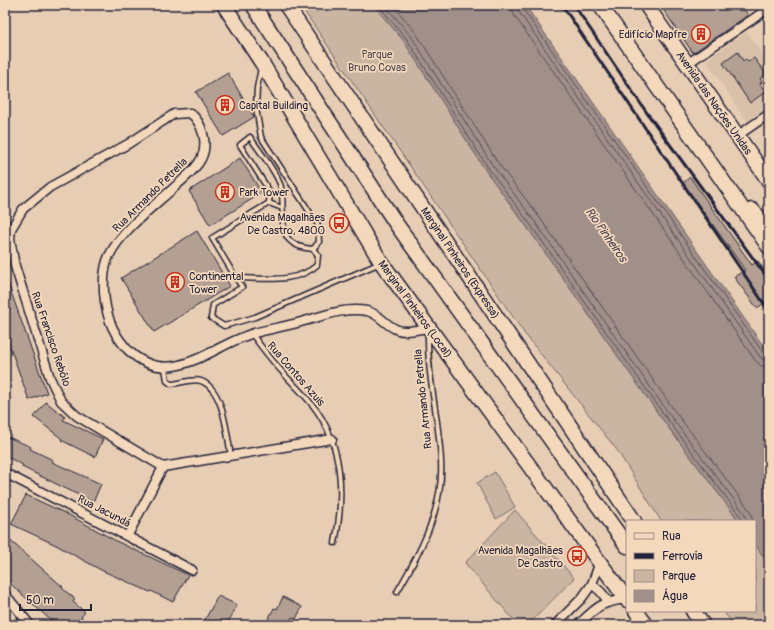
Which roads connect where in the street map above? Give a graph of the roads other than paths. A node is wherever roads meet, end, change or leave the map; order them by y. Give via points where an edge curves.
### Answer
1 (224, 5) edge
2 (253, 5) edge
3 (286, 5) edge
4 (600, 5) edge
5 (607, 5) edge
6 (646, 5) edge
7 (769, 8) edge
8 (626, 43) junction
9 (262, 63) junction
10 (688, 64) junction
11 (769, 114) edge
12 (162, 122) joint
13 (737, 136) junction
14 (720, 176) junction
15 (769, 181) edge
16 (269, 203) junction
17 (282, 208) junction
18 (769, 228) edge
19 (769, 247) edge
20 (313, 249) junction
21 (381, 262) junction
22 (236, 278) junction
23 (428, 328) junction
24 (252, 334) junction
25 (165, 368) junction
26 (332, 439) junction
27 (231, 456) junction
28 (162, 467) junction
29 (5, 473) edge
30 (633, 520) edge
31 (128, 535) junction
32 (335, 543) dead end
33 (626, 545) edge
34 (600, 562) junction
35 (192, 570) dead end
36 (592, 584) junction
37 (397, 592) dead end
38 (5, 594) edge
39 (626, 598) edge
40 (626, 599) edge
41 (608, 601) junction
42 (637, 612) edge
43 (694, 612) edge
44 (30, 625) edge
45 (555, 625) edge
46 (578, 625) edge
47 (646, 625) edge
48 (703, 625) edge

1 - 9 highway, Marginal Pinheiros (Local)
2 - 33 highway via 397,225
3 - 30 highway, Marginal Pinheiros (Expressa)
4 - 8 highway
5 - 8 highway
6 - 10 highway, Avenida das Nações Unidas
7 - 10 street
8 - 14 highway
9 - 20 lane via 256,108 261,137 318,225 319,242
9 - 21 highway, Marginal Pinheiros (Local)
10 - 13 highway, Avenida das Nações Unidas
11 - 13 street
12 - 25 street, Rua Armando Petrella via 174,114 190,113 197,118 205,144 202,159 133,226 108,257 104,294 107,318 117,339 131,353
12 - 28 street, Rua Francisco Rebôlo via 50,187 23,209 11,229 10,239 17,274 50,378 61,401 77,416
13 - 15 highway, Avenida das Nações Unidas
14 - 18 highway
14 - 19 highway
16 - 17 lane
16 - 17 lane via 270,192 240,145 250,137 281,187
16 - 22 lane via 212,238
17 - 20 lane via 284,234 293,243
20 - 22 lane via 318,255 317,264 309,272 295,277
21 - 22 lane via 255,317 224,326 211,318 213,305 242,288
21 - 23 highway, Marginal Pinheiros (Local)
23 - 24 street, Rua Armando Petrella via 398,330 378,316 351,310
23 - 34 highway, Marginal Pinheiros (Local)
23 - 37 lane, Rua Armando Petrella via 431,389 442,462 440,484 430,528
24 - 25 street, Rua Armando Petrella via 184,365
24 - 26 lane, Rua Contos Azuis via 272,361 316,410
25 - 27 lane via 170,384 200,380 215,392 221,405
26 - 27 street
26 - 32 lane, Rua Contos Azuis via 338,461 341,493
27 - 28 street
28 - 31 street
29 - 31 street, Rua Jacundá
31 - 35 street, Rua Jacundá
34 - 36 street
34 - 39 highway, Marginal Pinheiros (Local)
36 - 41 street
36 - 45 street
38 - 44 street
40 - 41 street
41 - 46 street
42 - 47 highway
43 - 48 highway

